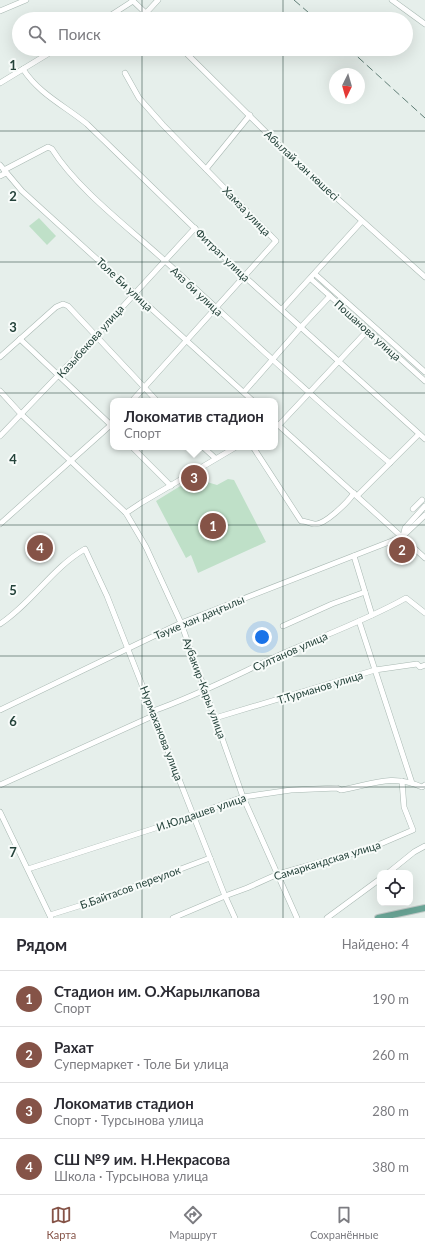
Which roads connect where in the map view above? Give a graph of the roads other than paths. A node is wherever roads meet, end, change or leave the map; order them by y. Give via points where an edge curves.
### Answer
1 (26, 0) edge
2 (133, 0) edge
3 (158, 0) edge
4 (392, 0) edge
5 (0, 11) edge
6 (115, 12) edge
7 (145, 12) edge
8 (147, 12) edge
9 (408, 12) edge
10 (413, 15) edge
11 (425, 24) edge
12 (44, 56) edge
13 (189, 56) edge
14 (23, 69) junction
15 (125, 73) dead end
16 (0, 83) edge
17 (250, 115) junction
18 (0, 165) edge
19 (206, 169) junction
20 (5, 172) junction
21 (0, 176) edge
22 (362, 221) junction
23 (195, 228) junction
24 (164, 260) junction
25 (315, 274) junction
26 (245, 277) junction
27 (425, 277) edge
28 (310, 278) junction
29 (134, 292) junction
30 (330, 296) junction
31 (216, 309) junction
32 (282, 309) junction
33 (301, 327) junction
34 (368, 330) junction
35 (97, 336) junction
36 (20, 339) junction
37 (187, 342) junction
38 (0, 357) edge
39 (272, 360) junction
40 (338, 362) junction
41 (425, 372) edge
42 (59, 376) junction
43 (425, 381) edge
44 (144, 388) junction
45 (0, 392) edge
46 (244, 392) junction
47 (308, 392) junction
48 (135, 398) edge
49 (154, 398) edge
50 (250, 398) edge
51 (21, 414) junction
52 (278, 421) edge
53 (110, 423) edge
54 (278, 425) edge
55 (110, 427) edge
56 (419, 434) junction
57 (0, 436) edge
58 (425, 439) edge
59 (135, 450) edge
60 (206, 450) edge
61 (230, 450) edge
62 (255, 450) edge
63 (215, 458) junction
64 (72, 461) junction
65 (390, 464) junction
66 (171, 486) junction
67 (356, 495) junction
68 (422, 500) dead end
69 (425, 506) edge
70 (413, 509) dead end
71 (126, 513) junction
72 (425, 515) edge
73 (0, 524) edge
74 (402, 537) junction
75 (354, 556) junction
76 (425, 558) edge
77 (365, 592) junction
78 (424, 613) edge
79 (372, 615) junction
80 (425, 619) edge
81 (359, 621) junction
82 (181, 623) junction
83 (0, 624) edge
84 (282, 626) dead end
85 (128, 648) junction
86 (425, 665) edge
87 (375, 670) junction
88 (206, 691) junction
89 (0, 710) edge
90 (154, 713) junction
91 (216, 718) junction
92 (402, 781) junction
93 (412, 783) junction
94 (425, 785) edge
95 (0, 786) edge
96 (243, 797) junction
97 (0, 812) edge
98 (194, 815) junction
99 (425, 846) edge
100 (210, 858) junction
101 (28, 869) junction
102 (392, 870) edge
103 (278, 874) junction
104 (377, 881) edge
105 (224, 896) junction
106 (425, 908) edge
107 (50, 917) edge
108 (173, 918) edge
109 (235, 918) edge
110 (297, 918) edge
111 (327, 918) edge
112 (378, 918) edge

1 - 5 street
2 - 6 street
2 - 7 street
3 - 8 street
4 - 9 street
10 - 11 street
12 - 14 street
13 - 17 street, Абылай хан көшесі
14 - 16 street
14 - 23 street, Фитрат улица via 58,105 87,124
15 - 19 street, Хамза улица via 139,98
17 - 19 street
17 - 22 street, Абылай хан көшесі via 292,158
18 - 20 street, Толе Би улица
19 - 26 street, Хамза улица via 276,241
20 - 21 street
20 - 24 street, Аяз би улица via 48,147 52,149 76,179
20 - 29 street, Толе Би улица via 22,191
22 - 25 street
22 - 27 street, Абылай хан көшесі
23 - 24 street, Казыбекова улица
23 - 26 street, Фитрат улица
24 - 29 street, Казыбекова улица
24 - 31 street, Аяз би улица
25 - 28 street
25 - 41 street, Пошанова улица
26 - 31 street, Хамза улица
26 - 32 street, Фитрат улица
28 - 30 street, Пошанова улица
28 - 32 street
29 - 35 street, Казыбекова улица
29 - 37 street, Толе Би улица
30 - 33 street
30 - 34 street, Пошанова улица
31 - 37 street, Хамза улица
31 - 39 street, Аяз би улица
32 - 33 street, Фитрат улица
33 - 39 street
33 - 40 street, Фитрат улица
34 - 40 street
34 - 43 street, Пошанова улица
35 - 36 street via 63,304 56,307
35 - 42 street, Казыбекова улица
35 - 44 street
36 - 38 street
36 - 42 street
37 - 44 street, Хамза улица
37 - 46 street, Толе Би улица
39 - 46 street
39 - 47 street, Аяз би улица
40 - 47 street
40 - 56 street, Фитрат улица
42 - 51 street, Казыбекова улица
42 - 53 street
44 - 48 street, Хамза улица
44 - 49 street
45 - 51 street, Аубакир-Кары улица
46 - 50 street, Толе Би улица
47 - 52 street
47 - 65 street, Аяз би улица
51 - 57 street, Казыбекова улица
51 - 64 street, Аубакир-Кары улица
54 - 67 street
55 - 64 street
56 - 58 street, Фитрат улица
56 - 65 street
59 - 66 street
60 - 63 street
61 - 63 street
62 - 67 street via 301,521 314,524 321,522
63 - 66 street
64 - 71 street, Аубакир-Кары улица
64 - 73 street
65 - 67 street
66 - 71 street
67 - 74 street
68 - 70 street
69 - 74 street via 405,528
71 - 82 street, Аубакир-Кары улица via 146,547
72 - 74 street, Тәуке хан даңғылы
74 - 75 street, Тәуке хан даңғылы
74 - 76 street
75 - 77 street
75 - 82 street, Тәуке хан даңғылы
77 - 79 street
77 - 84 street
78 - 79 street, Султанов улица via 406,598
78 - 80 street, Султанов улица
79 - 81 street, Султанов улица
81 - 87 street
81 - 88 street, Султанов улица
82 - 85 street, Тәуке хан даңғылы
82 - 88 street, Аубакир-Кары улица
83 - 85 street, Нурмаханова улица via 61,567 85,549
85 - 89 street, Тәуке хан даңғылы
85 - 90 street, Нурмаханова улица
86 - 87 street, Т.Турманов улица
87 - 91 street, Т.Турманов улица
87 - 93 street
88 - 90 street, Султанов улица
88 - 91 street, Аубакир-Кары улица
90 - 95 street, Султанов улица
90 - 98 street, Нурмаханова улица
91 - 96 street, Аубакир-Кары улица
92 - 93 street, И.Юлдашев улица
92 - 96 street, И.Юлдашев улица via 381,780 341,790 291,790
92 - 103 street, Самаркандская улица via 404,807 413,830 371,848
93 - 94 street, И.Юлдашев улица via 422,787
96 - 98 street, И.Юлдашев улица
96 - 103 street, Аубакир-Кары улица
97 - 101 street
98 - 100 street, Нурмаханова улица
98 - 101 street, И.Юлдашев улица
99 - 102 street
100 - 105 street, Нурмаханова улица
100 - 107 street, Б.Байтасов переулок
101 - 107 street
103 - 105 street, Самаркандская улица
103 - 110 street, Аубакир-Кары улица
104 - 111 street
105 - 108 street, Самаркандская улица
105 - 109 street, Нурмаханова улица
106 - 112 main road

